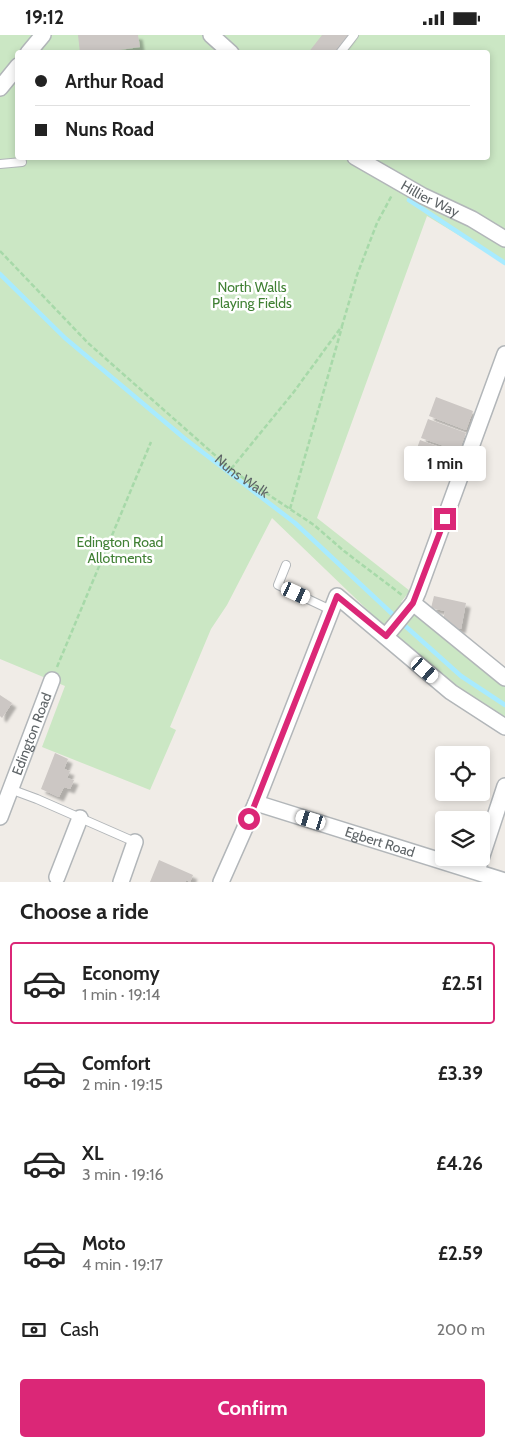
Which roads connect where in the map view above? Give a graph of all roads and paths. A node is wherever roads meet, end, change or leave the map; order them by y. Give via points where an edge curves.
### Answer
1 (43, 35) edge
2 (211, 35) edge
3 (354, 35) edge
4 (30, 50) edge
5 (228, 50) edge
6 (342, 50) edge
7 (15, 70) edge
8 (0, 88) edge
9 (360, 160) edge
10 (22, 162) dead end
11 (0, 164) edge
12 (399, 182) junction
13 (505, 239) edge
14 (0, 251) edge
15 (342, 326) junction
16 (505, 354) edge
17 (151, 442) dead end
18 (231, 469) junction
19 (290, 509) junction
20 (286, 565) dead end
21 (413, 603) junction
22 (331, 610) junction
23 (386, 636) junction
24 (505, 678) edge
25 (52, 680) joint
26 (505, 727) edge
27 (505, 786) edge
28 (10, 789) junction
29 (256, 803) junction
30 (0, 817) edge
31 (80, 818) junction
32 (135, 842) joint
33 (477, 871) junction
34 (57, 877) dead end
35 (505, 881) edge
36 (121, 882) edge
37 (221, 882) edge

1 - 4 street
2 - 5 street
3 - 6 lane
7 - 8 street
9 - 12 street, Hillier Way
10 - 11 lane
12 - 13 street, Hillier Way
12 - 15 path via 377,223
14 - 18 path, Nuns Walk via 88,343
15 - 18 path
15 - 19 path
16 - 21 street
17 - 25 path
18 - 19 path, Nuns Walk
19 - 21 path, Nuns Walk
20 - 22 lane via 278,585
21 - 23 street
21 - 24 street
22 - 23 street via 337,596
22 - 29 street
23 - 26 street via 451,693
25 - 28 street, Edington Road
27 - 33 street
28 - 30 street, Edington Road
28 - 31 lane
29 - 33 street, Egbert Road
29 - 37 street
31 - 32 lane
31 - 34 street
32 - 36 street
33 - 35 street, Egbert Road

